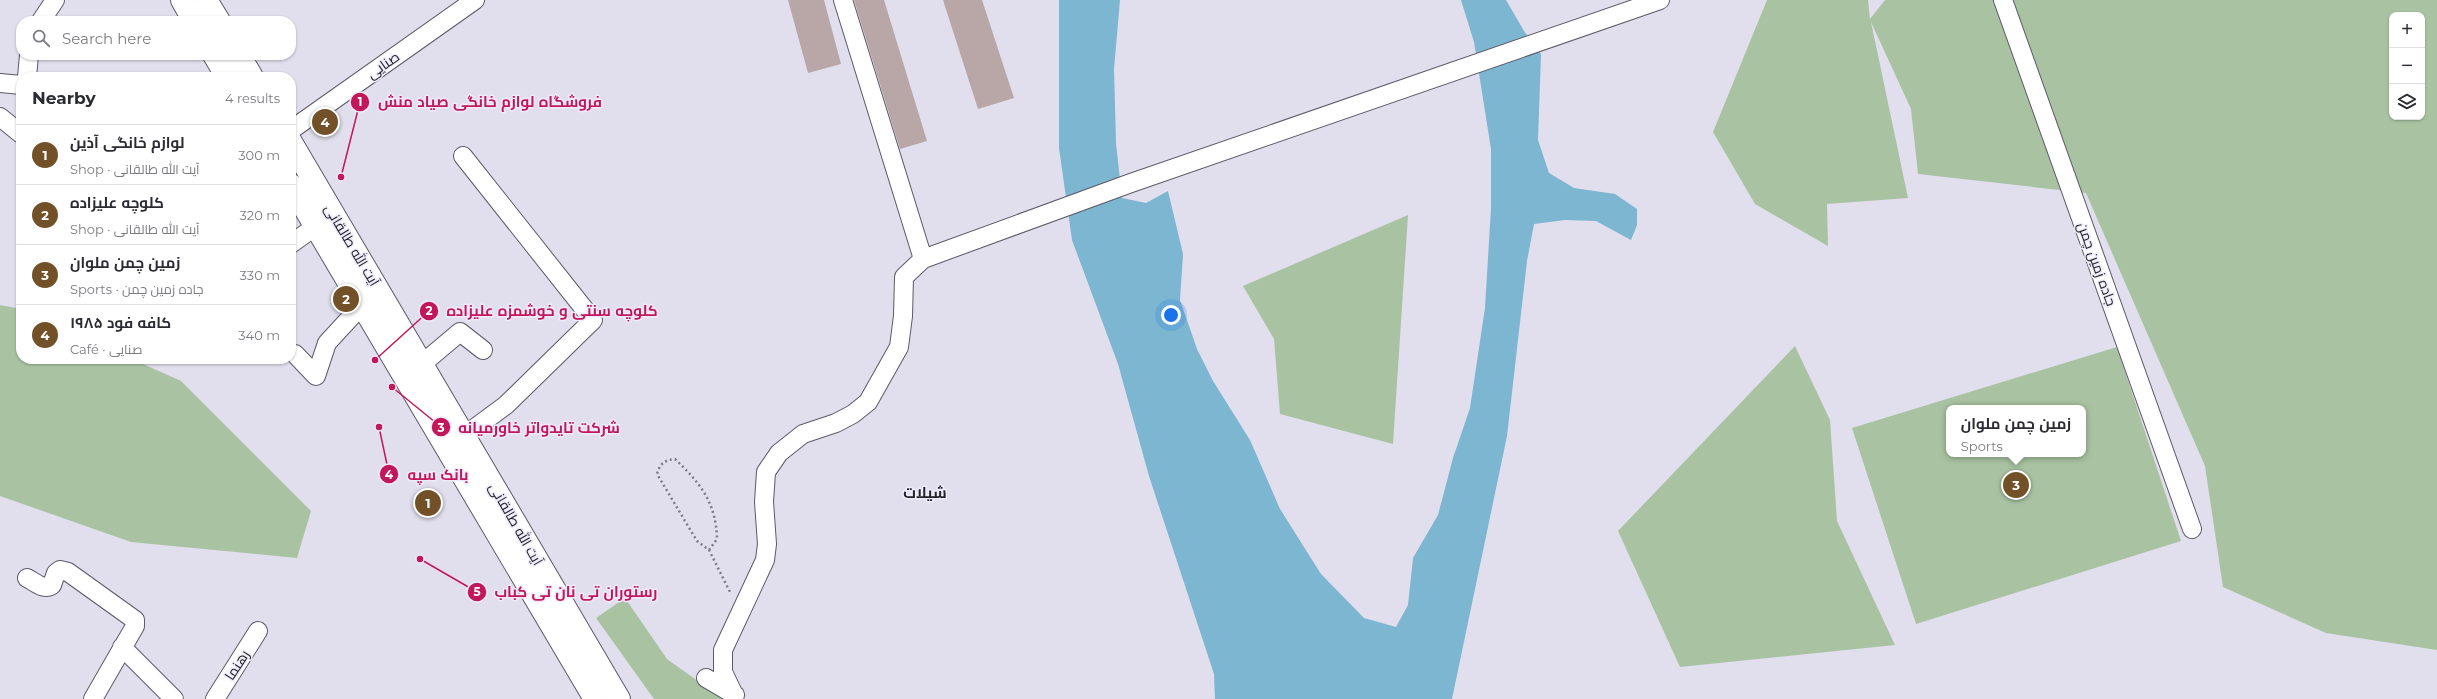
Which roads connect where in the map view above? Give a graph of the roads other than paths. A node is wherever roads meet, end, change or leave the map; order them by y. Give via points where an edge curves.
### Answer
1 (55, 0) edge
2 (182, 0) edge
3 (206, 0) edge
4 (475, 0) edge
5 (843, 0) edge
6 (1660, 0) edge
7 (2003, 0) edge
8 (44, 16) edge
9 (191, 16) edge
10 (216, 16) edge
11 (29, 60) edge
12 (217, 60) edge
13 (242, 60) edge
14 (27, 72) edge
15 (224, 72) edge
16 (249, 72) edge
17 (0, 83) edge
18 (16, 85) edge
19 (0, 117) edge
20 (296, 126) edge
21 (16, 130) edge
22 (296, 150) edge
23 (463, 156) dead end
24 (296, 193) edge
25 (316, 226) junction
26 (296, 240) edge
27 (923, 259) junction
28 (362, 305) junction
29 (483, 350) dead end
30 (296, 354) dead end
31 (422, 364) junction
32 (464, 436) junction
33 (2192, 528) dead end
34 (27, 578) dead end
35 (258, 632) dead end
36 (122, 647) junction
37 (706, 678) dead end
38 (737, 697) edge
39 (94, 699) edge
40 (174, 699) edge
41 (215, 699) edge
42 (595, 699) edge
43 (619, 699) edge

1 - 8 street
2 - 9 main road
3 - 10 main road
4 - 20 street, صنایی
5 - 27 street
6 - 27 street via 1131,183
7 - 33 street, جاده زمین چمن
11 - 14 street
12 - 15 main road
13 - 16 main road
17 - 18 street
19 - 21 street
22 - 31 main road, آیت الله طالقانی
23 - 32 street via 593,320 506,405
24 - 25 main road, آیت الله طالقانی
25 - 26 street
25 - 28 main road, آیت الله طالقانی
27 - 38 street via 904,277 899,347 868,402 836,423 804,434 779,453 766,472 765,560 723,650 723,672
28 - 30 street via 327,343 316,376
28 - 42 main road, آیت الله طالقانی
29 - 31 street via 460,332
31 - 32 main road, آیت الله طالقانی
32 - 43 main road, آیت الله طالقانی
34 - 36 street via 49,588 56,573 60,570 68,572 135,620 135,626
35 - 41 street, رهنما
36 - 39 street
36 - 40 street
37 - 38 street

